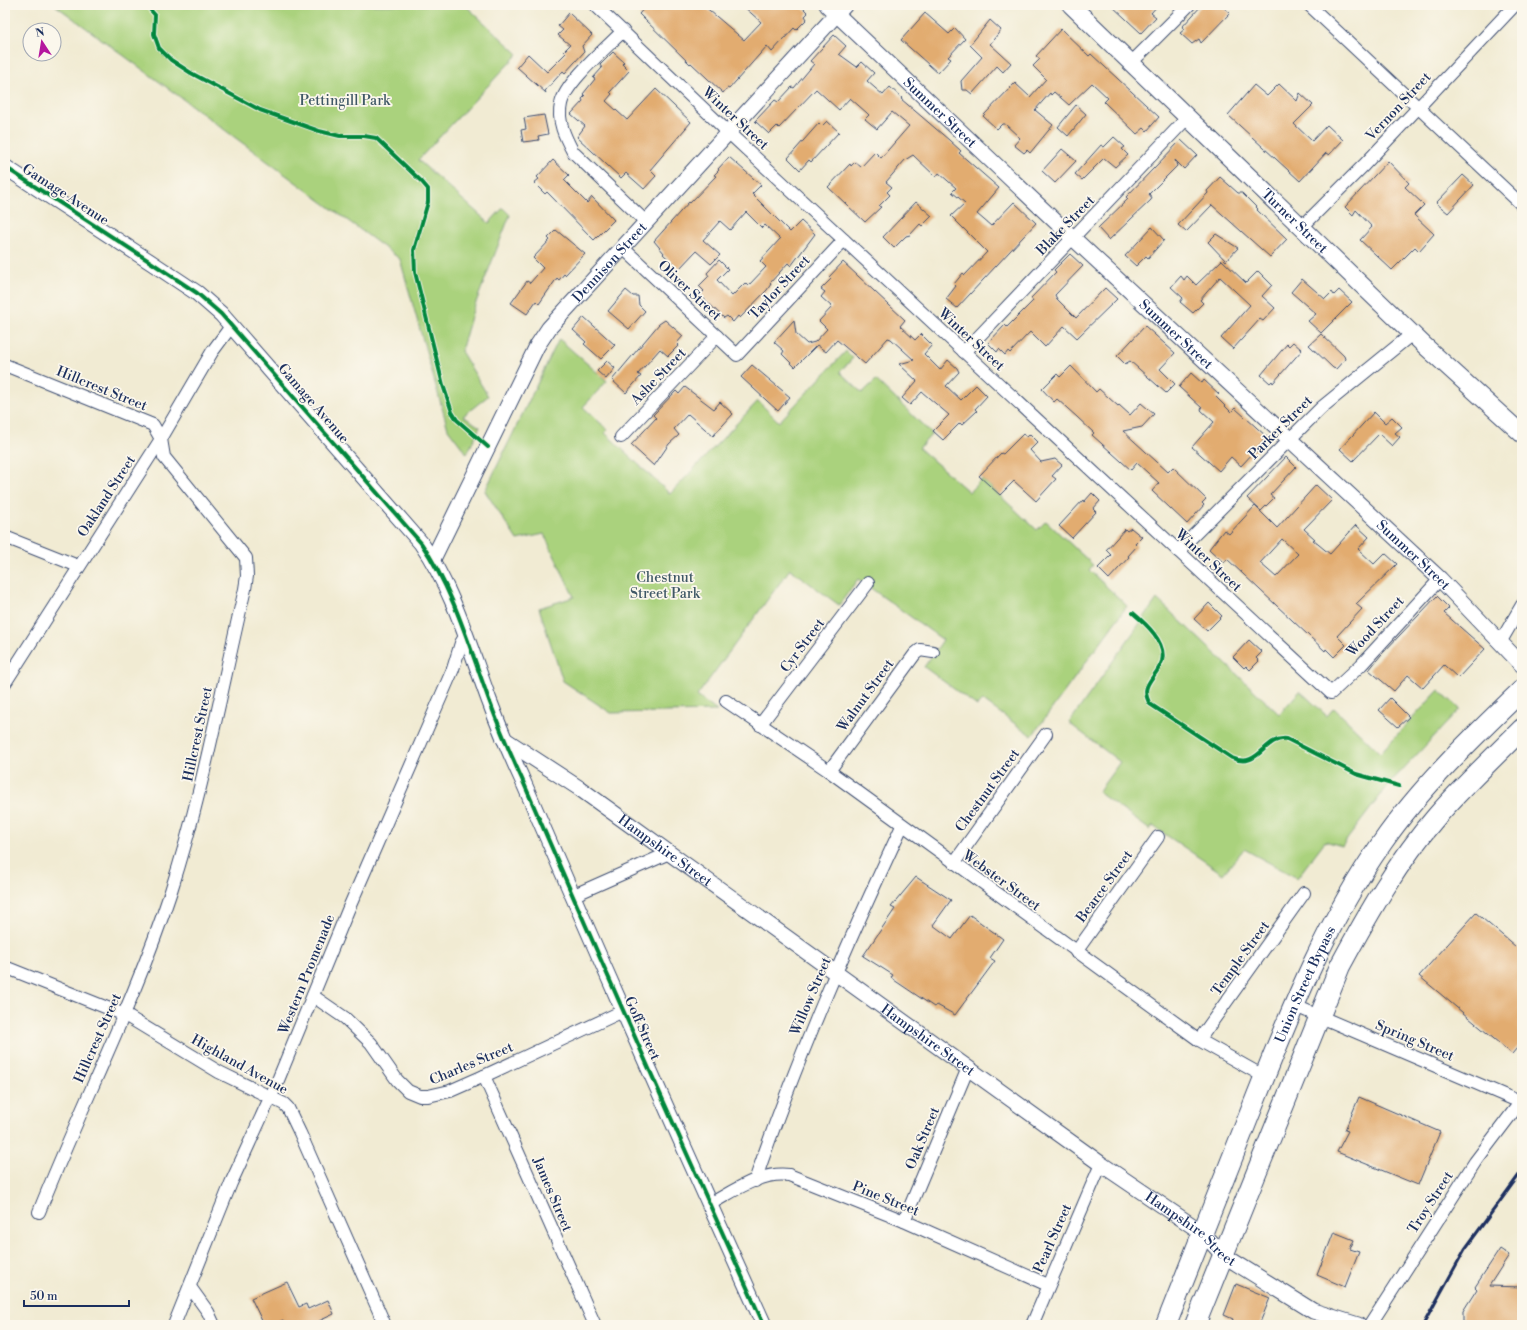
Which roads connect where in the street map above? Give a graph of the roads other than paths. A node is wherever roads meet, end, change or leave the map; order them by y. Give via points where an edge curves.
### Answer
1 (595, 5) edge
2 (1071, 5) edge
3 (1189, 5) edge
4 (1309, 5) edge
5 (1515, 5) edge
6 (836, 8) edge
7 (623, 31) junction
8 (1131, 63) junction
9 (1418, 107) junction
10 (1188, 117) junction
11 (729, 133) junction
12 (5, 167) edge
13 (1522, 205) edge
14 (646, 222) junction
15 (1302, 226) junction
16 (1073, 238) junction
17 (844, 240) junction
18 (622, 247) junction
19 (232, 325) junction
20 (1412, 334) junction
21 (717, 336) junction
22 (964, 352) junction
23 (737, 355) joint
24 (5, 365) edge
25 (1522, 434) edge
26 (621, 437) dead end
27 (1290, 438) junction
28 (161, 439) junction
29 (5, 537) edge
30 (1178, 551) junction
31 (433, 560) junction
32 (78, 566) junction
33 (1440, 579) junction
34 (868, 583) dead end
35 (1522, 604) edge
36 (466, 635) junction
37 (1500, 641) junction
38 (933, 652) dead end
39 (1522, 665) edge
40 (5, 683) edge
41 (1522, 690) edge
42 (1331, 693) joint
43 (726, 701) dead end
44 (760, 724) junction
45 (1520, 732) edge
46 (1046, 734) dead end
47 (504, 739) junction
48 (828, 771) junction
49 (902, 826) junction
50 (1158, 837) dead end
51 (669, 853) junction
52 (954, 863) junction
53 (1304, 893) dead end
54 (572, 896) junction
55 (1076, 952) junction
56 (5, 967) edge
57 (836, 973) junction
58 (313, 996) junction
59 (1293, 1005) junction
60 (623, 1011) junction
61 (125, 1015) junction
62 (1320, 1016) junction
63 (1199, 1040) junction
64 (968, 1068) junction
65 (484, 1076) junction
66 (1265, 1077) junction
67 (270, 1096) junction
68 (1521, 1103) edge
69 (1102, 1164) junction
70 (754, 1181) junction
71 (710, 1204) junction
72 (39, 1212) dead end
73 (904, 1221) junction
74 (1203, 1233) junction
75 (1223, 1255) junction
76 (1048, 1285) junction
77 (190, 1288) junction
78 (174, 1325) edge
79 (214, 1325) edge
80 (385, 1325) edge
81 (595, 1325) edge
82 (764, 1325) edge
83 (1032, 1325) edge
84 (1166, 1325) edge
85 (1196, 1325) edge
86 (1358, 1325) edge
87 (1370, 1325) edge

1 - 7 street, Winter Street
2 - 8 main road, Turner Street
3 - 8 street
4 - 9 street
5 - 9 street, Vernon Street
6 - 11 street, Dennison Street
6 - 16 street, Summer Street
7 - 11 street, Winter Street
7 - 14 street via 573,82 560,105 560,118 573,152
8 - 10 main road, Turner Street
9 - 13 street
9 - 15 street, Vernon Street
10 - 15 main road, Turner Street
10 - 16 street, Blake Street
11 - 14 street, Dennison Street
11 - 17 street, Winter Street
12 - 19 street, Gamage Avenue via 197,294
14 - 18 street, Dennison Street
15 - 20 main road, Turner Street
16 - 22 street, Blake Street
16 - 27 street, Summer Street
17 - 22 street, Winter Street
17 - 23 street, Taylor Street
18 - 21 street, Oliver Street
18 - 31 street, Dennison Street via 549,328 537,346
19 - 28 street, Oakland Street via 212,352
19 - 31 street, Gamage Avenue via 421,542
20 - 25 main road, Turner Street
20 - 27 street, Parker Street via 1321,408
21 - 23 street, Oliver Street
21 - 26 street, Ashe Street
22 - 30 street, Winter Street
24 - 28 street, Hillcrest Street via 137,417 153,425
27 - 30 street, Parker Street
27 - 33 street, Summer Street
28 - 32 street, Oakland Street
28 - 61 street, Hillcrest Street via 164,457 246,558 247,576 201,786 171,890
29 - 32 street
30 - 42 street, Winter Street
31 - 36 street, Gamage Avenue via 444,579
32 - 40 street, Oakland Street
33 - 37 street, Summer Street
33 - 42 street, Wood Street
34 - 44 street, Cyr Street
35 - 37 street
36 - 47 street, Gamage Avenue
36 - 58 street, Western Promenade
37 - 39 street, Summer Street
38 - 48 street, Walnut Street via 920,650 915,654
41 - 59 highway, Union Street Bypass via 1458,753 1416,799 1382,842 1352,889 1318,951
43 - 44 street, Webster Street
44 - 48 street, Webster Street
45 - 62 highway, Union Street Bypass via 1476,773 1436,817 1398,868 1368,913 1343,960
46 - 52 street, Chestnut Street
47 - 51 street, Hampshire Street
47 - 54 street, Goff Street
48 - 49 street, Webster Street
49 - 52 street, Webster Street
49 - 57 street, Willow Street
50 - 55 street, Bearce Street
51 - 54 street
51 - 57 street, Hampshire Street
52 - 55 street, Webster Street
53 - 63 street, Temple Street
54 - 60 street, Goff Street
55 - 63 street, Webster Street
56 - 61 street, Highland Avenue
57 - 64 street, Hampshire Street
57 - 70 street, Willow Street via 777,1116
58 - 65 street, Charles Street via 345,1018 371,1043 397,1080 420,1096 436,1095
58 - 67 street, Western Promenade
59 - 62 street, Spring Street
59 - 66 highway, Union Street Bypass
60 - 65 street, Charles Street
60 - 71 street, Goff Street
61 - 67 street, Highland Avenue via 219,1072
61 - 72 street, Hillcrest Street via 69,1138
62 - 68 street, Spring Street
62 - 75 highway, Union Street Bypass
63 - 66 street, Webster Street
64 - 69 street, Hampshire Street
64 - 73 street, Oak Street
65 - 81 street, James Street
66 - 74 highway, Union Street Bypass
67 - 77 street, Western Promenade via 211,1231
67 - 80 street, Highland Avenue via 288,1108
68 - 87 street, Troy Street via 1474,1162
69 - 74 street, Hampshire Street
69 - 76 street, Pearl Street
70 - 71 street, Pine Street
70 - 73 street, Pine Street via 772,1174 789,1175
71 - 82 street, Goff Street
73 - 76 street, Pine Street
74 - 75 street, Hampshire Street
74 - 84 highway, Union Street Bypass
75 - 85 highway, Union Street Bypass
75 - 86 street, Hampshire Street via 1313,1311
76 - 83 street, Pearl Street
77 - 78 street, Western Promenade
77 - 79 street via 208,1312

